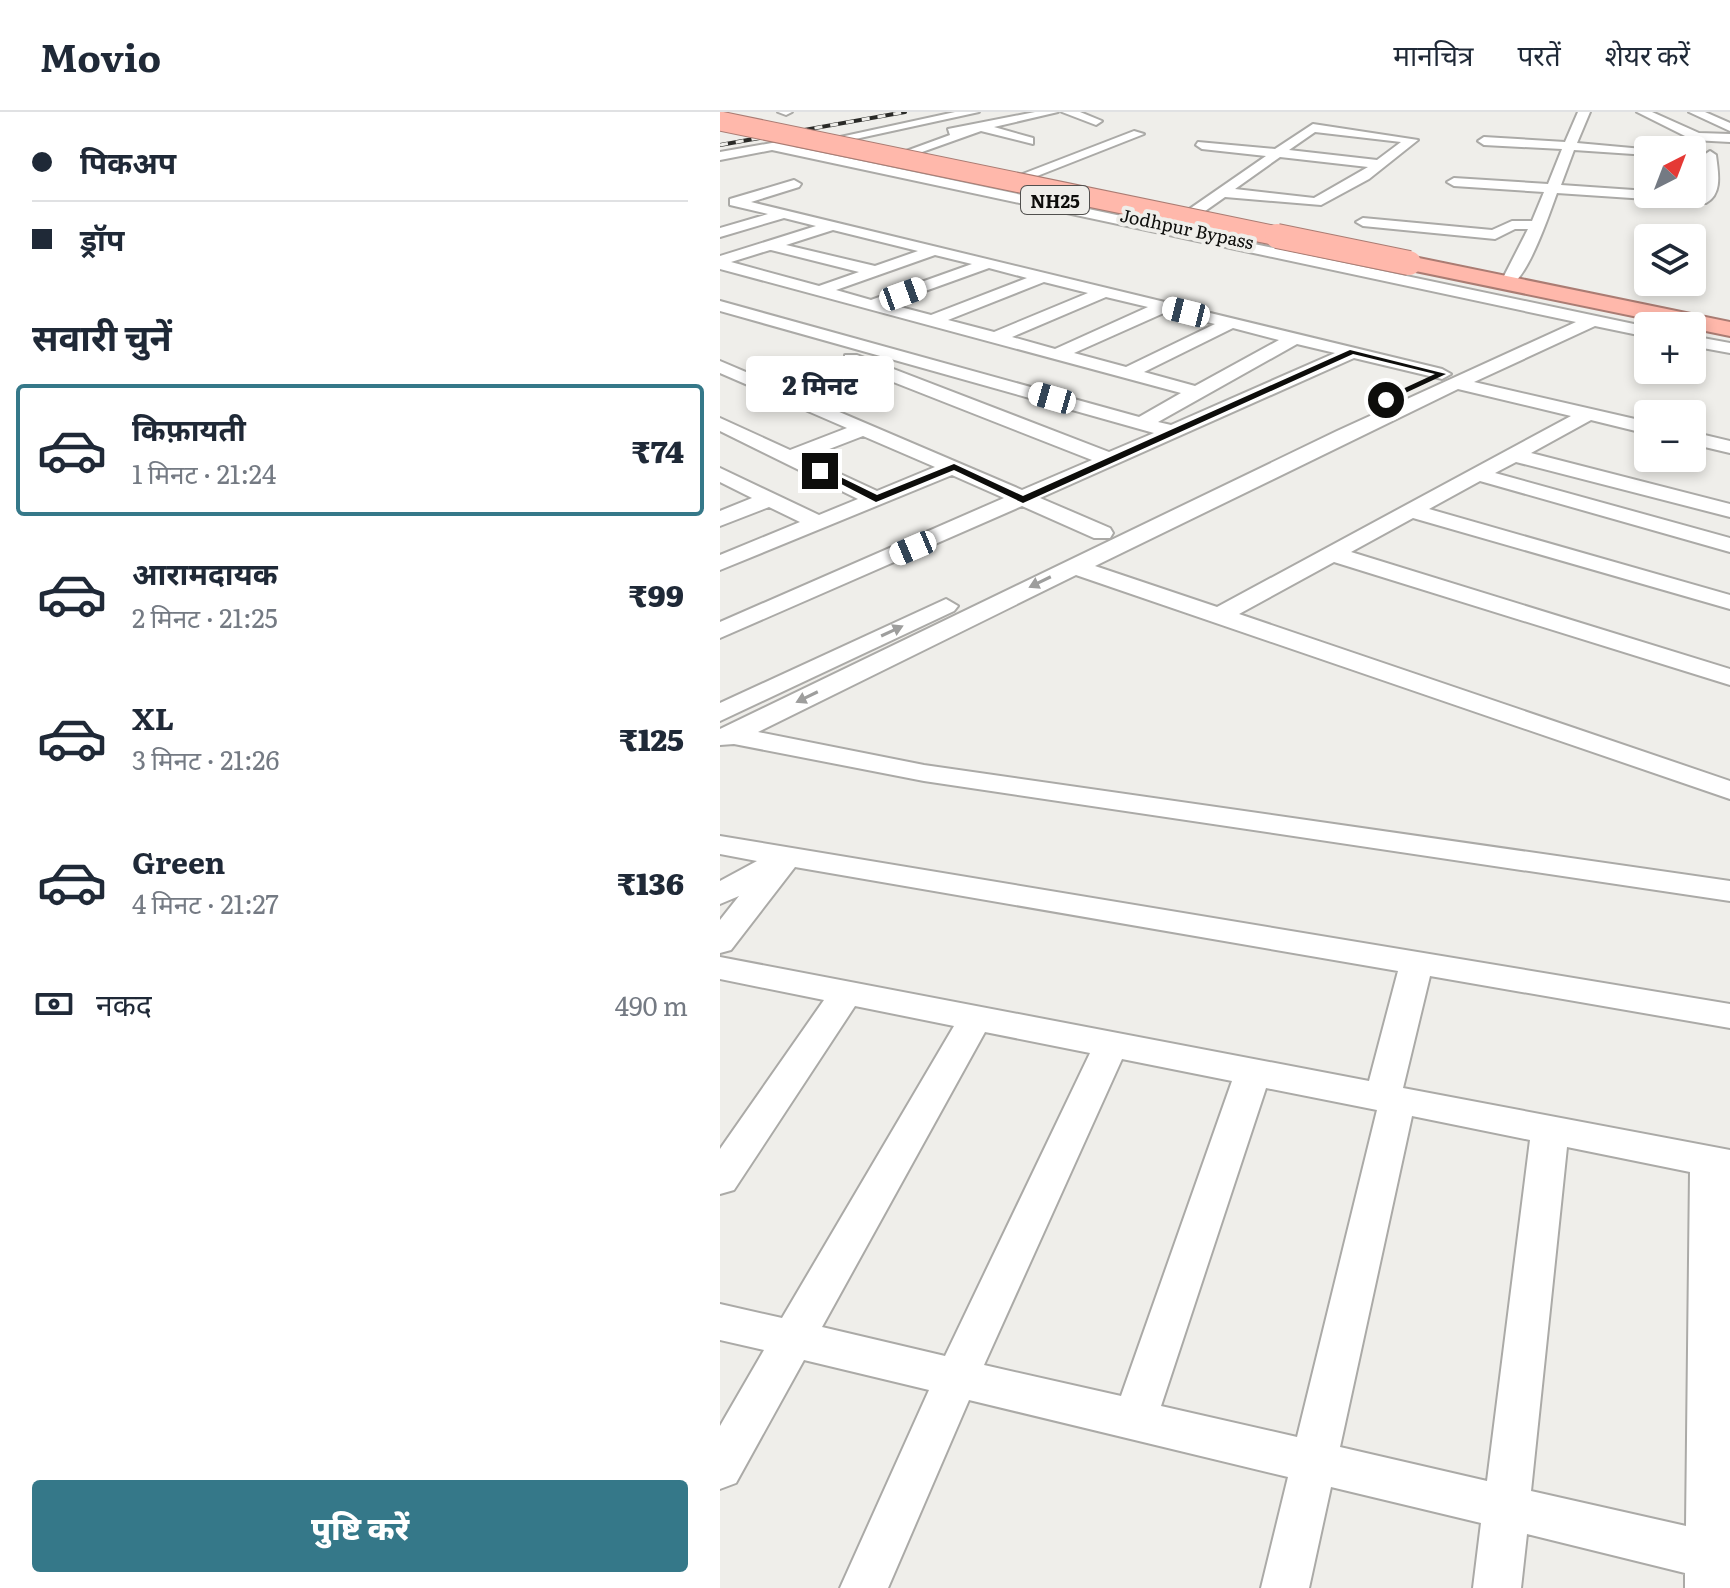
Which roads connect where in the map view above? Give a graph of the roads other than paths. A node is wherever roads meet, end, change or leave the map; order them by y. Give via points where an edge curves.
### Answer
1 (973, 112) edge
2 (1009, 112) edge
3 (1052, 112) edge
4 (1068, 112) edge
5 (1584, 112) edge
6 (1643, 112) edge
7 (1695, 112) edge
8 (1025, 117) junction
9 (720, 120) edge
10 (1096, 121) dead end
11 (1052, 126) dead end
12 (980, 127) junction
13 (1730, 127) edge
14 (720, 129) edge
15 (879, 129) junction
16 (1076, 130) dead end
17 (926, 137) junction
18 (818, 138) junction
19 (1730, 138) edge
20 (837, 139) junction
21 (945, 140) junction
22 (1029, 141) dead end
23 (962, 143) dead end
24 (777, 145) junction
25 (1202, 145) dead end
26 (1063, 147) dead end
27 (1480, 147) dead end
28 (1089, 151) junction
29 (1279, 153) junction
30 (1634, 153) edge
31 (904, 154) junction
32 (1706, 155) edge
33 (720, 156) edge
34 (1202, 160) dead end
35 (1381, 164) junction
36 (1561, 165) junction
37 (1262, 166) junction
38 (1513, 166) dead end
39 (1364, 176) junction
40 (1022, 177) junction
41 (1241, 179) junction
42 (1453, 180) dead end
43 (1706, 183) edge
44 (794, 184) dead end
45 (1712, 184) junction
46 (1504, 185) junction
47 (1730, 185) edge
48 (1552, 189) junction
49 (1339, 190) junction
50 (1220, 192) junction
51 (727, 204) edge
52 (1193, 213) junction
53 (783, 214) junction
54 (1363, 222) dead end
55 (1538, 225) junction
56 (831, 226) junction
57 (720, 233) edge
58 (769, 246) junction
59 (932, 251) junction
60 (720, 263) edge
61 (987, 264) junction
62 (1400, 267) junction
63 (876, 271) junction
64 (1042, 277) junction
65 (1510, 280) junction
66 (1104, 292) junction
67 (815, 303) junction
68 (874, 304) junction
69 (720, 306) edge
70 (1163, 307) junction
71 (749, 314) junction
72 (1559, 314) junction
73 (720, 317) edge
74 (934, 320) junction
75 (778, 321) junction
76 (1591, 321) junction
77 (1634, 321) edge
78 (1230, 323) junction
79 (1730, 327) edge
80 (1634, 329) edge
81 (997, 337) junction
82 (1706, 337) edge
83 (1295, 338) junction
84 (1730, 341) edge
85 (1706, 344) edge
86 (1730, 348) edge
87 (1353, 352) junction
88 (1058, 354) junction
89 (720, 366) edge
90 (1129, 373) junction
91 (1448, 378) junction
92 (1197, 392) junction
93 (1588, 414) junction
94 (1142, 423) junction
95 (720, 424) edge
96 (1634, 425) edge
97 (863, 429) junction
98 (1173, 432) junction
99 (745, 435) junction
100 (1706, 441) edge
101 (720, 445) edge
102 (1730, 447) edge
103 (793, 456) junction
104 (1517, 456) junction
105 (1111, 460) junction
106 (954, 467) junction
107 (1476, 474) junction
108 (723, 478) edge
109 (769, 499) junction
110 (876, 499) junction
111 (1023, 500) junction
112 (1412, 511) junction
113 (1730, 511) edge
114 (720, 519) edge
115 (818, 523) junction
116 (1102, 533) junction
117 (1730, 545) edge
118 (1333, 554) junction
119 (720, 563) edge
120 (1073, 566) junction
121 (1730, 602) edge
122 (1220, 615) junction
123 (720, 631) edge
124 (1730, 677) edge
125 (723, 729) edge
126 (1730, 790) edge
127 (720, 845) edge
128 (787, 857) junction
129 (1730, 891) edge
130 (720, 894) edge
131 (720, 942) edge
132 (1417, 963) junction
133 (720, 968) edge
134 (846, 993) junction
135 (1730, 1016) edge
136 (975, 1018) junction
137 (1111, 1045) junction
138 (1253, 1072) junction
139 (1389, 1099) junction
140 (1550, 1130) junction
141 (1719, 1163) edge
142 (720, 1179) edge
143 (720, 1322) edge
144 (790, 1339) junction
145 (956, 1379) junction
146 (1134, 1422) junction
147 (1313, 1465) junction
148 (720, 1468) edge
149 (1506, 1510) junction
150 (1716, 1568) edge
151 (864, 1588) edge
152 (1285, 1588) edge
153 (1497, 1588) edge

1 - 15 street
2 - 8 street
3 - 8 street
4 - 10 street
5 - 36 street
6 - 19 street via 1697,137
7 - 13 street
8 - 11 street
8 - 12 street
9 - 18 street
9 - 62 highway, bridge
12 - 17 street
12 - 21 street
12 - 22 street
14 - 62 highway, Jodhpur Bypass / NH25
15 - 17 street
15 - 20 street
16 - 28 street via 1134,134
17 - 21 street
18 - 20 street
18 - 24 street
20 - 31 street
21 - 23 street
21 - 31 street
24 - 33 street
24 - 72 street
25 - 29 street
26 - 28 street
27 - 36 street
28 - 40 street
29 - 35 street
29 - 35 street via 1313,128 1345,126 1412,140
29 - 37 street
30 - 36 street
31 - 40 street
32 - 45 street via 1715,155
34 - 37 street
35 - 39 street
36 - 48 street
37 - 39 street
37 - 41 street
38 - 46 street
39 - 49 street
40 - 52 street
41 - 49 street
41 - 50 street
42 - 46 street
43 - 45 street
44 - 51 street
45 - 47 street
45 - 48 street via 1712,200
46 - 48 street
48 - 55 street
49 - 50 street via 1309,203
50 - 52 street
51 - 53 street
52 - 65 street
53 - 56 street
53 - 57 street
54 - 55 street via 1495,235 1512,225
55 - 65 street
56 - 58 street
56 - 59 street
58 - 60 street
58 - 63 street
59 - 61 street
59 - 63 street
60 - 67 street
61 - 64 street
61 - 68 street
62 - 77 highway, Jodhpur Bypass / NH25
62 - 79 highway
63 - 67 street
64 - 66 street
64 - 74 street
65 - 79 street
66 - 70 street
66 - 81 street
67 - 68 street via 846,296
67 - 75 street
68 - 74 street
69 - 71 street
70 - 78 street
70 - 88 street
71 - 73 street
71 - 75 street
71 - 105 street via 847,358
72 - 76 street
72 - 91 street
74 - 81 street
75 - 94 street
76 - 80 street
76 - 91 street
78 - 83 street
78 - 90 street
81 - 88 street
82 - 84 highway
83 - 87 street
83 - 92 street
85 - 86 street
87 - 91 street
87 - 98 street
88 - 90 street
89 - 97 street
90 - 92 street
91 - 93 street
91 - 116 street
91 - 120 street
92 - 94 street
93 - 96 street
93 - 104 street
94 - 98 street
95 - 99 street
97 - 103 street
97 - 106 street
98 - 105 street
99 - 101 street
99 - 103 street
100 - 102 street
103 - 110 street
104 - 107 street
104 - 113 street
105 - 111 street
106 - 110 street
106 - 111 street
107 - 112 street
107 - 117 street
108 - 109 street
109 - 114 street
109 - 115 street
110 - 115 street
111 - 116 street
111 - 123 street
112 - 118 street
112 - 121 street
115 - 119 street
125 -> 116 street
118 - 122 street
118 - 124 street
120 - 122 street
120 -> 125 street
122 - 126 street
125 - 129 street via 924,773
127 - 128 street
128 - 130 street
128 - 131 street
128 - 132 street
132 - 135 street
132 - 139 street
133 - 134 street
134 - 136 street
134 - 142 street
136 - 137 street
136 - 144 street
137 - 138 street
137 - 145 street
138 - 139 street
138 - 146 street
139 - 140 street
139 - 147 street
140 - 141 street
140 - 149 street
141 - 150 street
143 - 144 street
144 - 145 street
144 - 148 street
145 - 146 street
145 - 151 street
146 - 147 street
147 - 149 street
147 - 152 street
149 - 150 street
149 - 153 street

